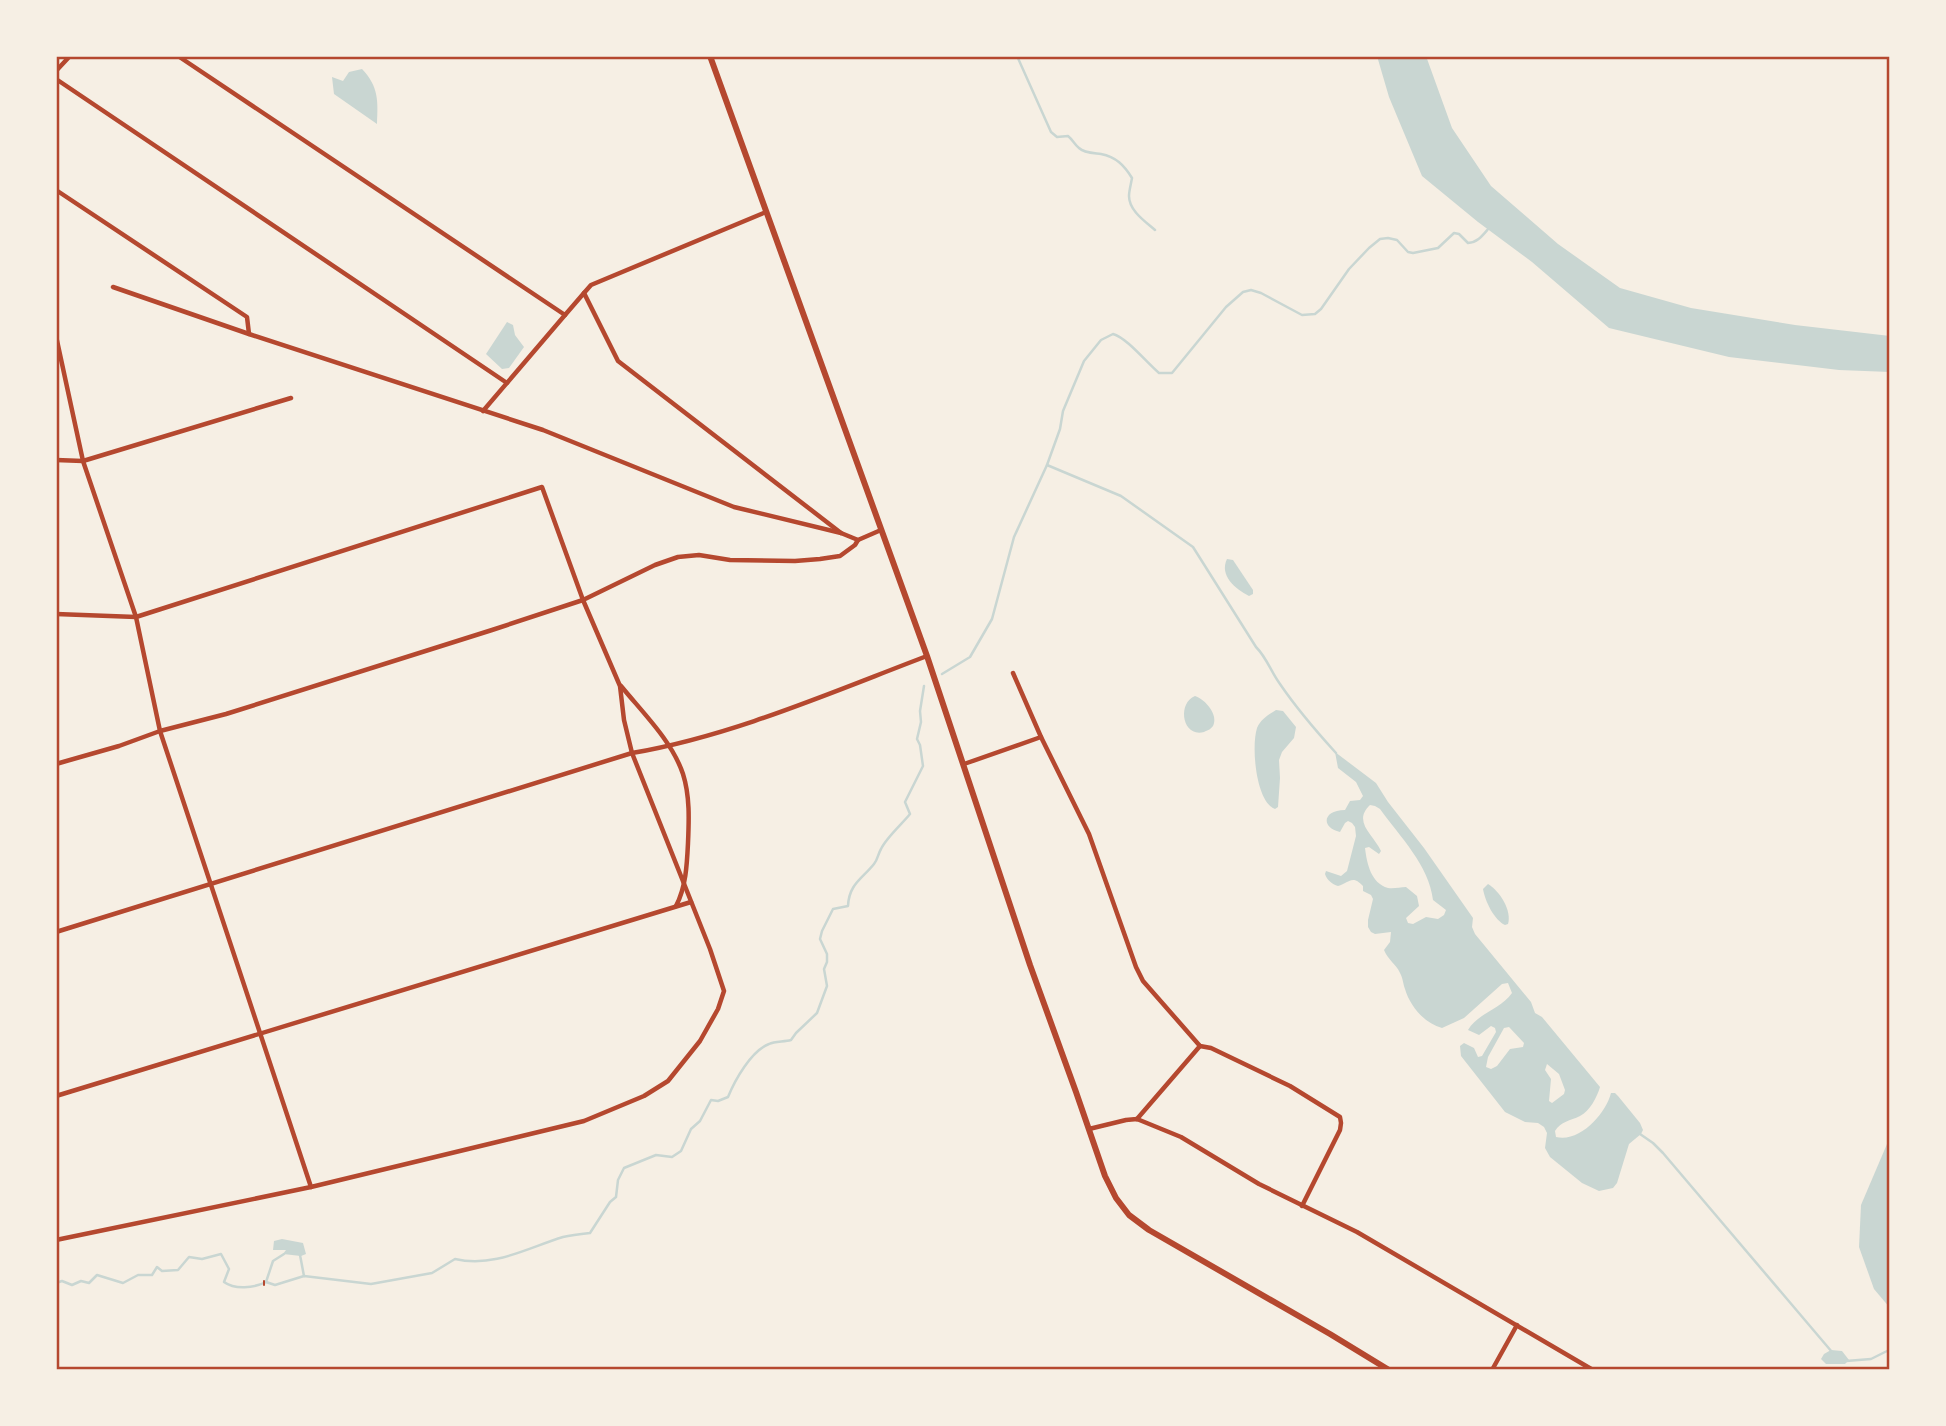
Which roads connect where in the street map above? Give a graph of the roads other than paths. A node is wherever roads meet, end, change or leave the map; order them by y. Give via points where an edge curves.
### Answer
1 (70, 56) edge
2 (178, 56) edge
3 (710, 56) edge
4 (56, 71) edge
5 (56, 79) edge
6 (56, 190) edge
7 (767, 211) junction
8 (113, 287) dead end
9 (584, 293) junction
10 (565, 315) junction
11 (249, 334) junction
12 (56, 336) edge
13 (507, 383) junction
14 (291, 398) dead end
15 (483, 411) junction
16 (56, 460) edge
17 (83, 461) junction
18 (881, 530) junction
19 (841, 533) junction
20 (859, 540) junction
21 (583, 600) junction
22 (56, 614) edge
23 (136, 617) junction
24 (927, 656) junction
25 (1013, 673) dead end
26 (620, 686) junction
27 (160, 731) junction
28 (1041, 737) junction
29 (669, 747) junction
30 (632, 753) junction
31 (56, 764) edge
32 (964, 764) junction
33 (683, 884) junction
34 (209, 885) junction
35 (691, 902) junction
36 (676, 906) junction
37 (56, 932) edge
38 (261, 1035) junction
39 (1200, 1046) junction
40 (56, 1096) edge
41 (1137, 1119) junction
42 (1088, 1129) junction
43 (311, 1187) junction
44 (1302, 1206) junction
45 (56, 1240) edge
46 (1517, 1325) junction
47 (1389, 1370) edge
48 (1492, 1370) edge
49 (1593, 1370) edge

1 - 4 street
2 - 10 street
3 - 7 main road
5 - 13 street
6 - 11 street via 247,317
7 - 9 street via 591,285
7 - 18 main road
8 - 11 street
9 - 10 street
9 - 19 street via 618,361
10 - 13 street
11 - 15 street
12 - 17 street
13 - 15 street
14 - 17 street
15 - 19 street via 543,430 734,507
16 - 17 street
17 - 23 street
18 - 20 street
18 - 24 main road
19 - 20 street
20 - 21 street via 840,556 820,559 678,558
21 - 23 street via 542,486
21 - 26 street
21 - 27 street
22 - 23 street
23 - 27 street
24 - 29 street via 801,705
24 - 32 main road
25 - 28 street
26 - 29 street
26 - 30 street
27 - 31 street
27 - 34 street
28 - 32 street
28 - 39 street via 1089,834 1143,981
29 - 30 street
29 - 33 street via 687,796
30 - 33 street
30 - 34 street
32 - 42 main road
33 - 35 street
33 - 36 street
34 - 37 street
34 - 38 street
35 - 36 street
35 - 43 street via 724,991 700,1041 668,1081 584,1121
36 - 38 street
38 - 40 street
38 - 43 street
39 - 41 street
39 - 44 street via 1290,1086 1340,1118 1339,1131
41 - 42 street
41 - 44 street via 1181,1137
42 - 47 main road via 1104,1176 1129,1215
43 - 45 street
44 - 46 street
46 - 48 street
46 - 49 street

